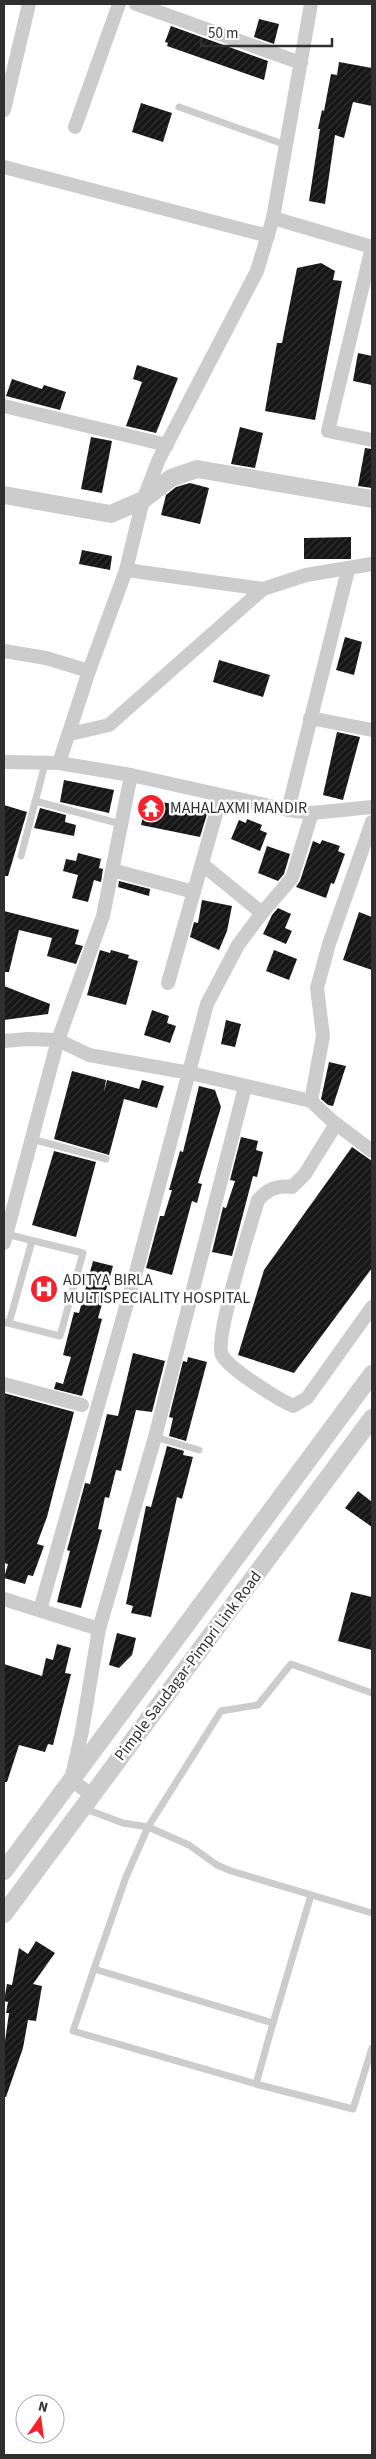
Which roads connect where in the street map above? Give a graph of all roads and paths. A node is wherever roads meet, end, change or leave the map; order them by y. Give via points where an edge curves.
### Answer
1 (29, 4) edge
2 (119, 4) edge
3 (136, 4) edge
4 (311, 4) edge
5 (300, 63) junction
6 (179, 107) dead end
7 (4, 110) edge
8 (75, 127) dead end
9 (286, 145) junction
10 (4, 167) edge
11 (273, 218) junction
12 (268, 236) junction
13 (372, 247) edge
14 (4, 406) edge
15 (372, 440) edge
16 (167, 445) junction
17 (4, 495) edge
18 (143, 500) junction
19 (372, 500) edge
20 (372, 564) edge
21 (126, 570) junction
22 (348, 570) junction
23 (263, 589) junction
24 (4, 651) edge
25 (89, 671) junction
26 (310, 718) junction
27 (372, 730) edge
28 (70, 734) junction
29 (4, 762) edge
30 (52, 763) junction
31 (131, 775) junction
32 (222, 796) junction
33 (35, 801) junction
34 (372, 806) edge
35 (288, 810) junction
36 (312, 813) junction
37 (372, 822) edge
38 (121, 824) junction
39 (20, 856) dead end
40 (202, 864) junction
41 (112, 870) junction
42 (194, 892) junction
43 (262, 913) junction
44 (168, 983) dead end
45 (58, 1040) junction
46 (4, 1041) edge
47 (190, 1073) junction
48 (245, 1087) junction
49 (311, 1101) junction
50 (336, 1124) junction
51 (32, 1139) junction
52 (372, 1151) edge
53 (106, 1160) dead end
54 (5, 1239) edge
55 (32, 1241) junction
56 (372, 1307) edge
57 (6, 1322) edge
58 (372, 1374) edge
59 (4, 1384) edge
60 (82, 1405) dead end
61 (372, 1418) edge
62 (155, 1437) junction
63 (199, 1450) dead end
64 (4, 1599) edge
65 (40, 1610) junction
66 (99, 1629) junction
67 (372, 1693) edge
68 (71, 1780) junction
69 (87, 1802) junction
70 (148, 1827) junction
71 (4, 1871) edge
72 (311, 1895) junction
73 (372, 1913) edge
74 (4, 1914) edge
75 (94, 1969) junction
76 (273, 2023) junction
77 (372, 2048) edge
78 (256, 2084) junction

1 - 7 street
2 - 8 street
3 - 5 street
4 - 5 street
5 - 9 street
6 - 9 lane
9 - 11 street
10 - 12 street
11 - 12 street
11 - 13 street
12 - 16 street via 246,295
13 - 15 street via 328,431
14 - 16 street
16 - 18 street
17 - 18 street via 111,514
18 - 19 street via 171,478 197,469
18 - 21 street
20 - 22 street
21 - 23 street
21 - 25 street
22 - 23 street via 306,575
22 - 26 street
23 - 28 street via 109,725
24 - 25 street via 46,658
25 - 28 street
26 - 27 street
26 - 35 street
28 - 30 street
29 - 30 street
30 - 31 street
30 - 33 lane
31 - 32 street
31 - 38 street
32 - 35 street
32 - 40 street
33 - 38 lane
33 - 39 lane
34 - 36 street
35 - 36 street
36 - 43 street via 292,878
37 - 49 street via 328,944 317,988 323,1036
38 - 41 street
40 - 42 street
40 - 43 street
41 - 42 street
41 - 45 street via 103,916
42 - 44 street
43 - 47 street via 238,945 207,1004
45 - 46 street
45 - 47 street via 89,1055
45 - 51 street
47 - 48 street
47 - 65 street
48 - 49 street
48 - 62 street
49 - 50 street
50 - 52 street
50 - 56 street via 305,1174 292,1187 267,1190 258,1200 225,1316 220,1340 222,1356 270,1394 293,1406 307,1398
51 - 53 lane
51 - 54 street
54 - 55 lane
55 - 57 lane
55 - 57 lane via 82,1253 60,1336
58 - 68 street, Pimple Saudagar-Pimpri Link Road
59 - 60 street
61 - 69 street, Pimple Saudagar-Pimpri Link Road
62 - 63 lane
62 - 66 street
64 - 65 street
65 - 66 street
66 - 68 street
67 - 70 lane via 291,1664 258,1705 221,1712
68 - 69 street
68 - 71 street, Pimple Saudagar-Pimpri Link Road
69 - 70 lane via 123,1823
69 - 74 street, Pimple Saudagar-Pimpri Link Road
70 - 72 lane via 189,1845 231,1871
70 - 75 lane via 126,1876
72 - 73 lane
72 - 76 lane
75 - 76 lane
75 - 78 lane via 73,2030
76 - 78 lane
77 - 78 lane via 353,2110

